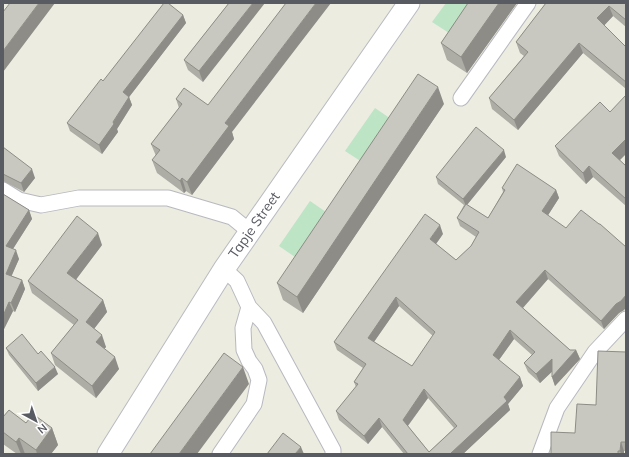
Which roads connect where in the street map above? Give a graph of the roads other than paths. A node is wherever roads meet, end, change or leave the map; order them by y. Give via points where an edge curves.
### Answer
1 (409, 3) edge
2 (528, 3) edge
3 (461, 98) dead end
4 (3, 190) edge
5 (249, 231) junction
6 (224, 269) junction
7 (249, 307) junction
8 (626, 319) edge
9 (108, 454) edge
10 (220, 454) edge
11 (333, 454) edge
12 (540, 454) edge

1 - 5 main road, Tapje Street
2 - 3 street
4 - 5 street via 19,200 41,205 79,198 168,198 232,217
5 - 6 main road, Tapje Street
6 - 7 street via 237,281
6 - 9 main road, Tapje Street
7 - 10 street via 243,328 244,350 259,380 254,404
7 - 11 street via 264,323
8 - 12 street via 595,352 557,408

